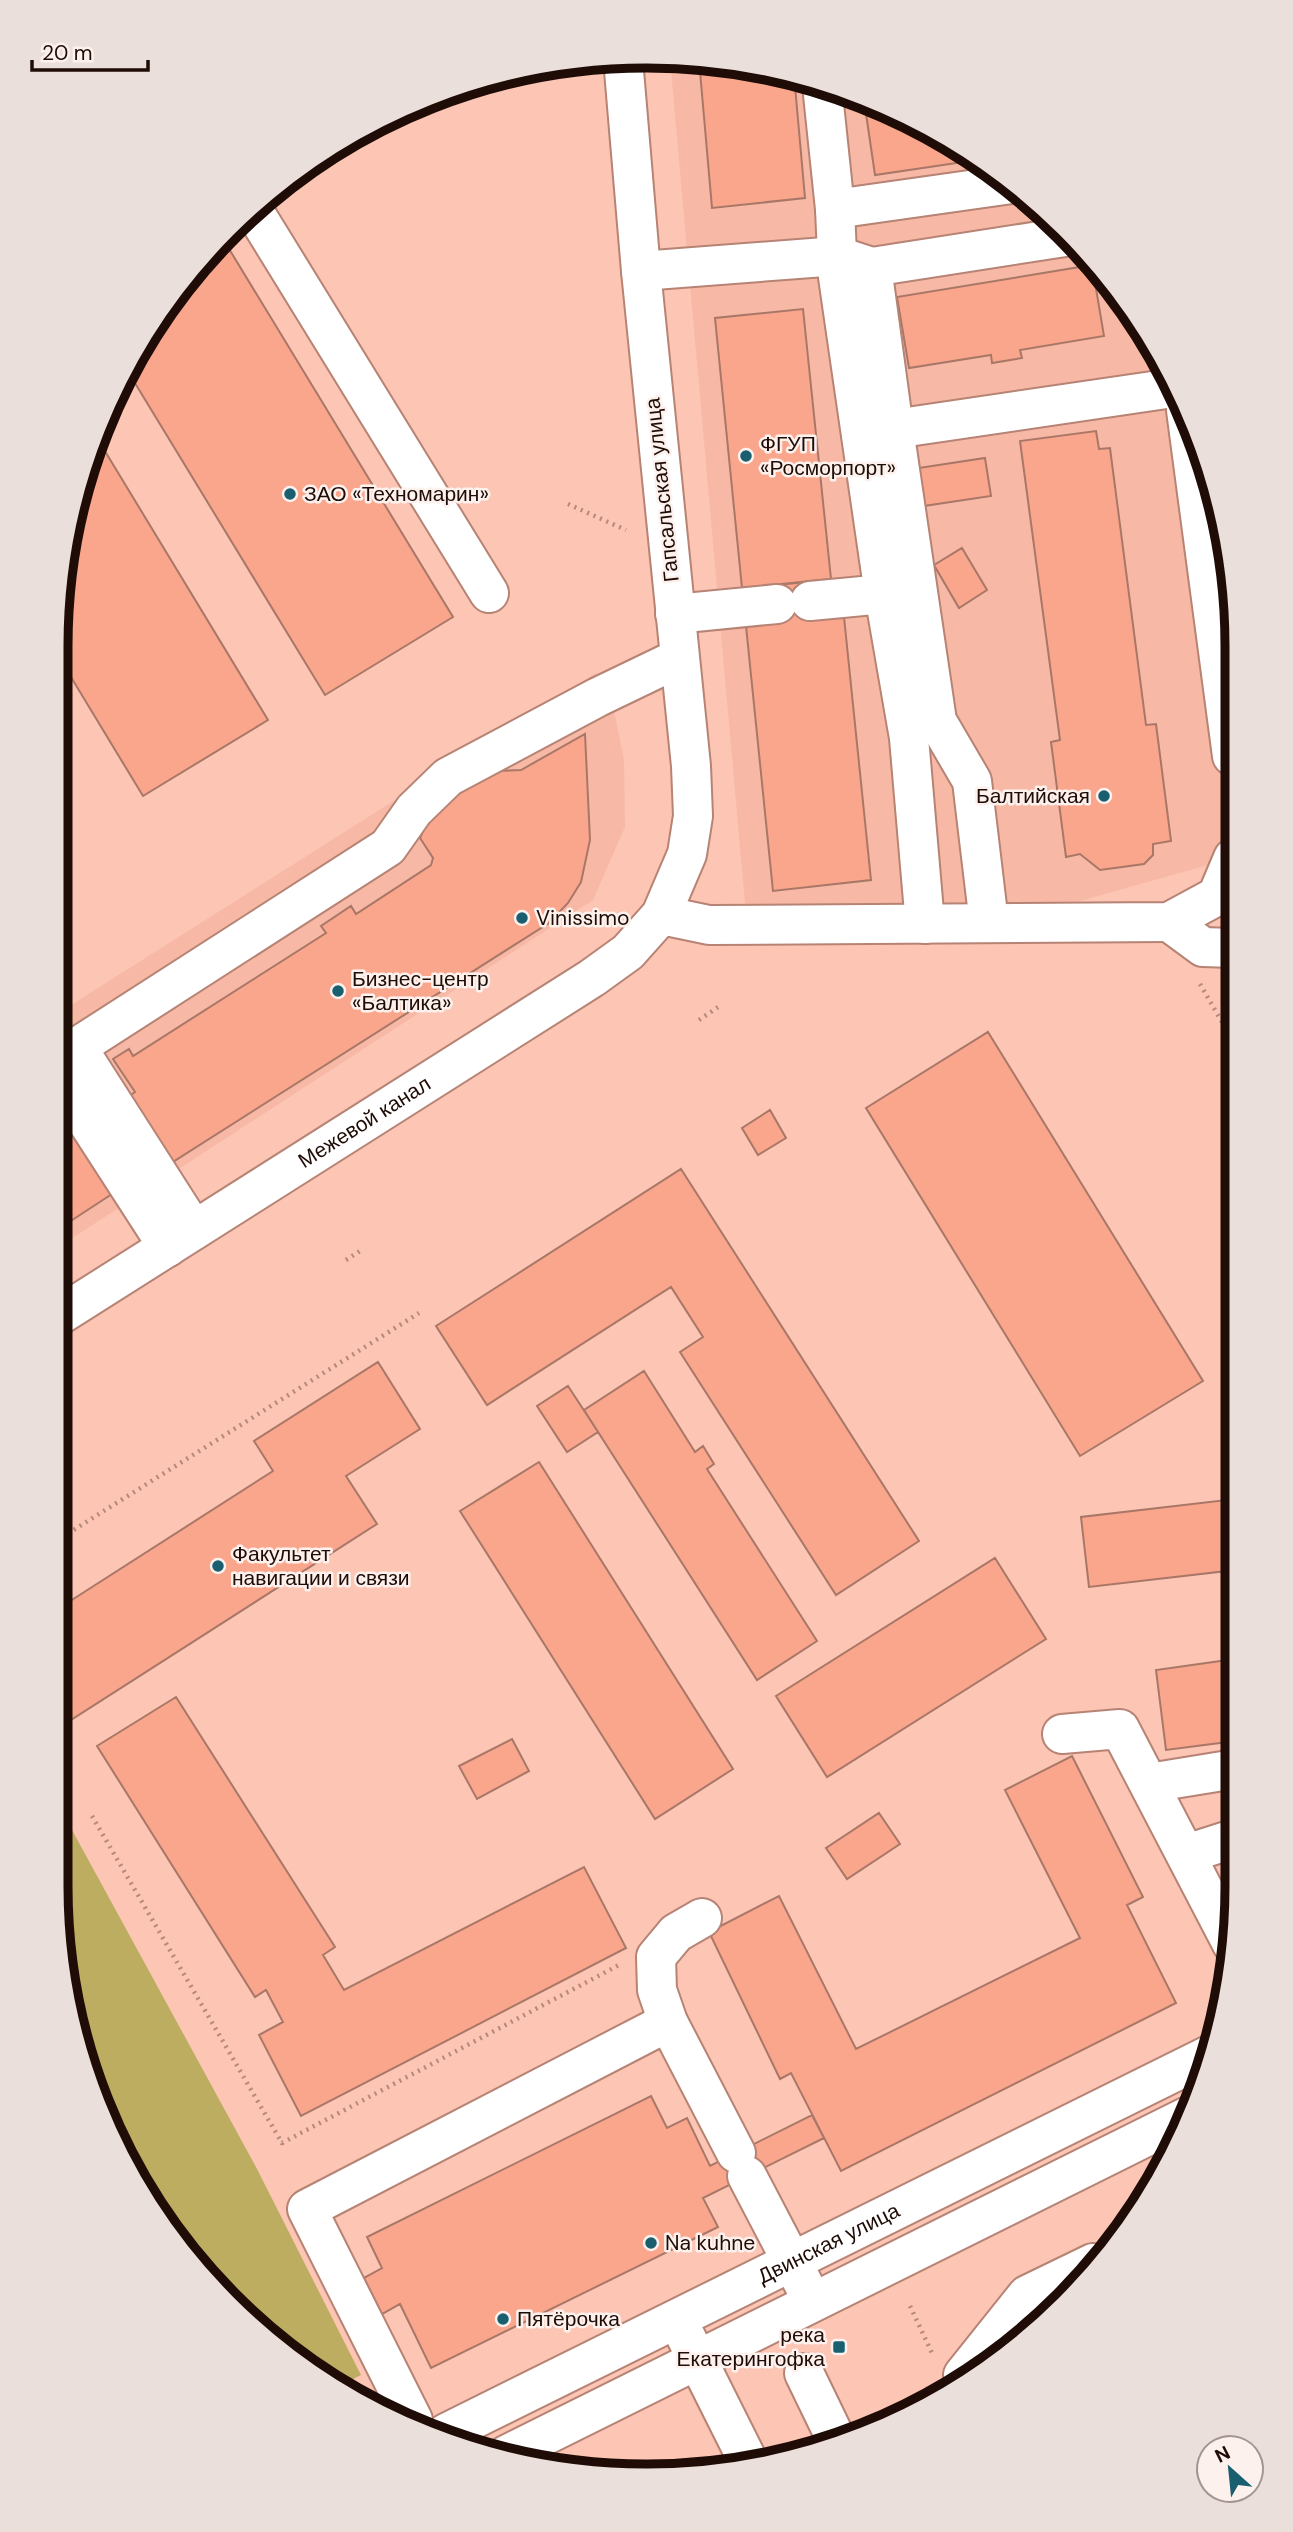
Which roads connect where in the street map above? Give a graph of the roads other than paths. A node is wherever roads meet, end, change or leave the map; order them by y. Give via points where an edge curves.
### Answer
1 (624, 69) edge
2 (823, 96) edge
3 (996, 186) edge
4 (835, 209) junction
5 (258, 218) edge
6 (1055, 238) edge
7 (855, 262) junction
8 (641, 271) junction
9 (1164, 389) edge
10 (894, 429) junction
11 (1192, 456) edge
12 (489, 593) dead end
13 (884, 594) junction
14 (675, 614) junction
15 (679, 658) junction
16 (1225, 703) edge
17 (1225, 877) edge
18 (661, 915) junction
19 (1169, 922) junction
20 (989, 923) junction
21 (925, 924) junction
22 (1225, 948) edge
23 (68, 1089) edge
24 (181, 1238) junction
25 (68, 1310) edge
26 (1062, 1734) dead end
27 (1225, 1771) edge
28 (1149, 1783) junction
29 (1225, 1842) edge
30 (1186, 1854) junction
31 (702, 1918) dead end
32 (1224, 1927) edge
33 (668, 2022) junction
34 (1197, 2061) edge
35 (1173, 2123) edge
36 (1162, 2147) edge
37 (1109, 2155) junction
38 (792, 2262) junction
39 (1078, 2270) edge
40 (813, 2303) junction
41 (677, 2319) junction
42 (698, 2360) junction
43 (973, 2362) edge
44 (804, 2373) dead end
45 (409, 2413) edge
46 (452, 2430) edge
47 (833, 2433) edge
48 (518, 2449) edge
49 (750, 2454) edge

1 - 8 street, Гапсальская улица
2 - 4 street
3 - 4 street
4 - 7 street
5 - 12 street
6 - 7 street
7 - 8 street
7 - 10 street
7 - 13 street via 838,278
8 - 14 street, Гапсальская улица
9 - 10 street
10 - 20 street via 937,721 972,781
11 - 16 street
13 - 14 street
13 - 21 street via 909,738
14 - 15 street, Гапсальская улица
15 - 18 street, Гапсальская улица via 693,816 687,854
15 - 24 street via 448,777 414,810 388,846 77,1047
17 - 19 street via 1217,896
18 - 21 street via 709,925
18 - 24 street, Межевой канал via 628,952 592,978
19 - 20 street
19 - 22 street via 1203,947
20 - 21 street
23 - 24 street
24 - 25 street, Межевой канал
26 - 28 street via 1120,1729
27 - 28 street
28 - 30 street
29 - 30 street
30 - 32 street
31 - 33 street via 676,1933 656,1957 657,1990
33 - 38 street
33 - 45 street via 307,2209
34 - 38 street, Двинская улица
35 - 37 street
36 - 37 street
37 - 40 street
38 - 40 street
38 - 41 street, Двинская улица
39 - 43 street via 1027,2295
40 - 42 street
41 - 42 street
41 - 46 street, Двинская улица
42 - 48 street
42 - 49 street
44 - 47 street

